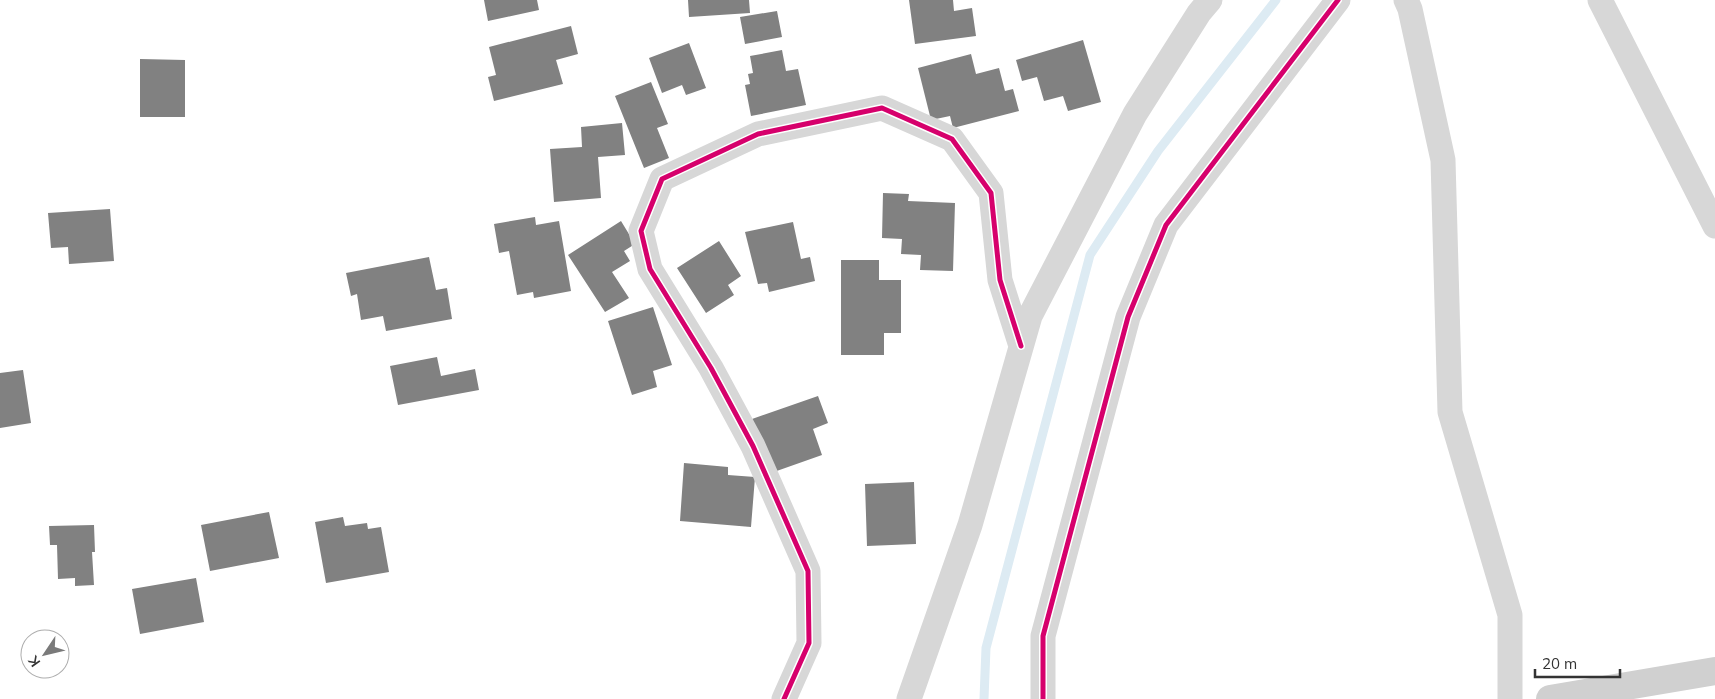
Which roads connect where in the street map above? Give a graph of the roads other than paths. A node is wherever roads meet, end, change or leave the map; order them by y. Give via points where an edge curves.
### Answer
1 (1210, 0) edge
2 (1338, 0) edge
3 (1406, 0) edge
4 (1600, 0) edge
5 (1715, 226) edge
6 (1021, 346) junction
7 (1715, 672) edge
8 (784, 699) edge
9 (909, 699) edge
10 (1043, 699) edge
11 (1510, 699) edge
12 (1550, 699) edge

1 - 6 street via 1198,13 1135,114 1030,316
2 - 10 street via 1166,225 1128,317 1043,636
3 - 11 street via 1443,160 1450,412 1510,615
4 - 5 street
6 - 8 street via 1000,280 991,193 952,139 882,108 758,134 662,179 641,231 650,269 711,368 753,446 808,571 809,643
6 - 9 street via 970,525
7 - 12 main road

